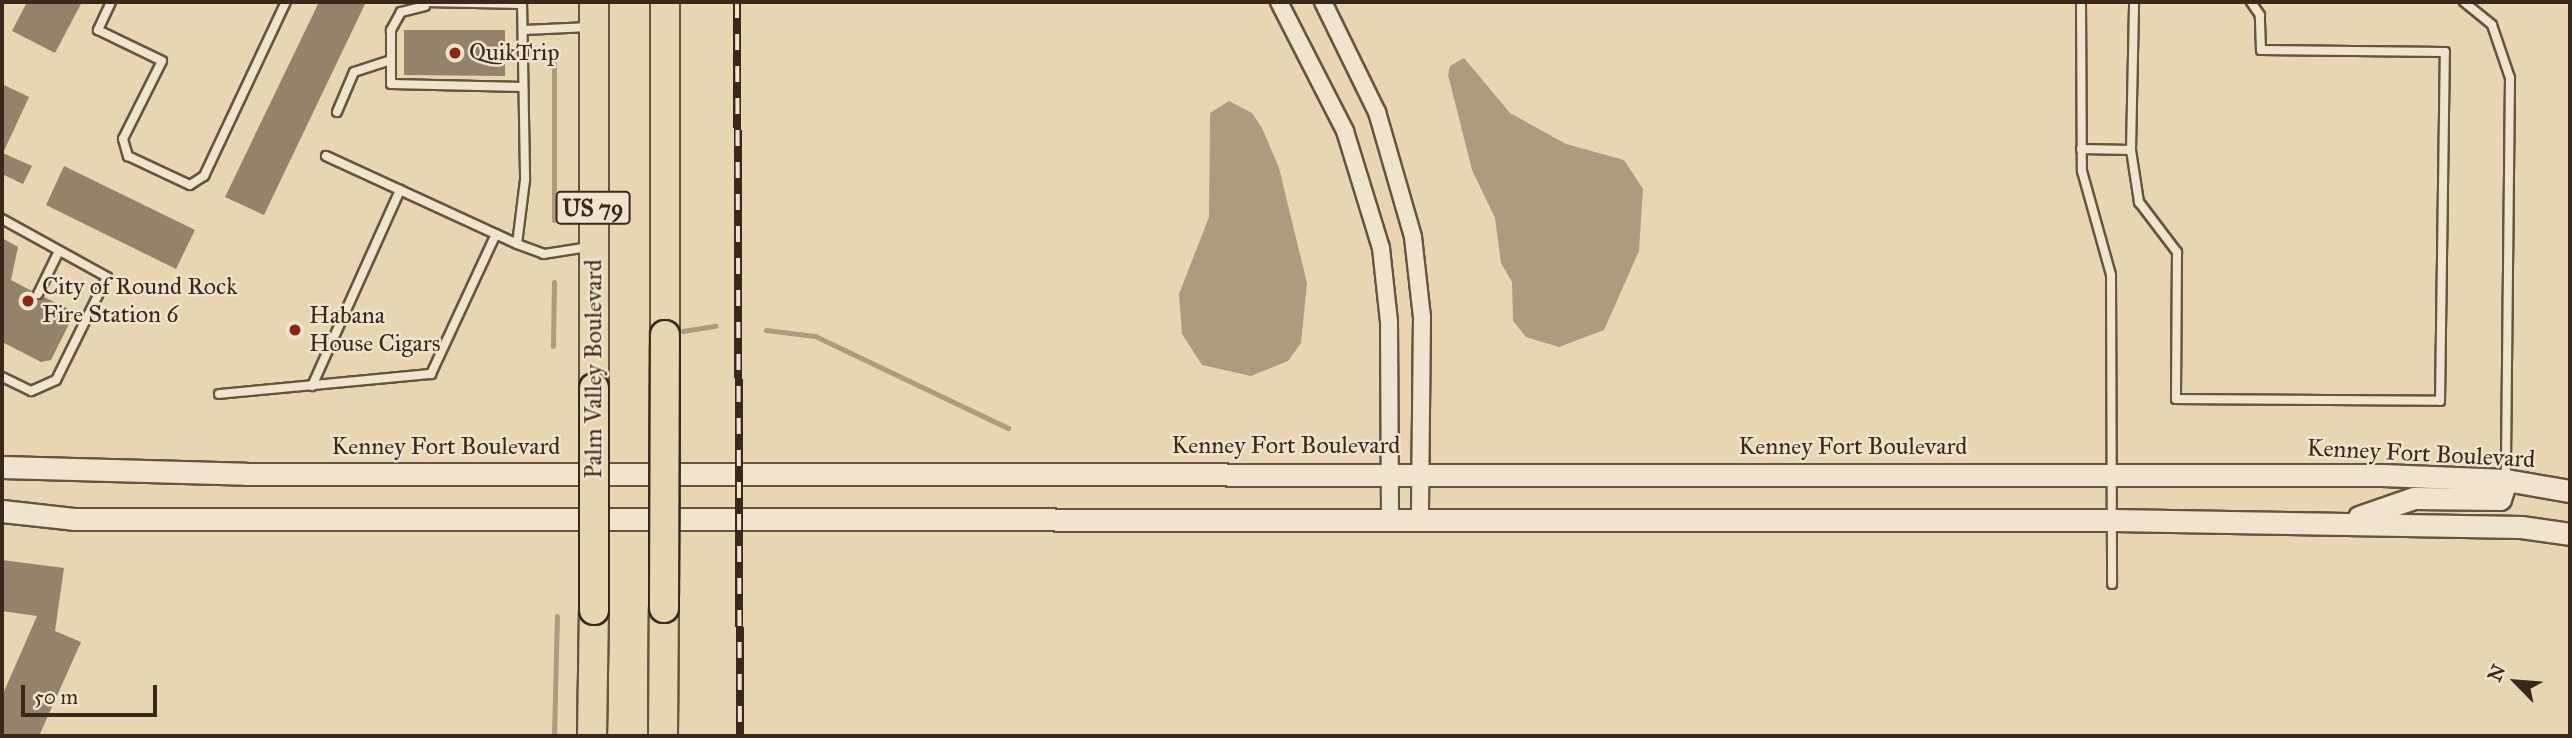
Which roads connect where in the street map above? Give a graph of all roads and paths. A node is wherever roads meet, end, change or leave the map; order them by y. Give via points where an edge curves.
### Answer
1 (111, 2) edge
2 (286, 2) edge
3 (665, 2) edge
4 (1279, 2) edge
5 (1324, 2) edge
6 (2081, 2) edge
7 (2134, 2) edge
8 (2251, 2) edge
9 (2464, 2) edge
10 (522, 3) edge
11 (425, 4) edge
12 (594, 14) edge
13 (523, 30) junction
14 (390, 60) junction
15 (523, 87) junction
16 (337, 112) dead end
17 (2081, 149) junction
18 (2131, 150) junction
19 (326, 156) dead end
20 (400, 190) junction
21 (2, 219) edge
22 (496, 234) junction
23 (517, 244) junction
24 (593, 246) junction
25 (59, 251) junction
26 (38, 294) dead end
27 (2, 377) edge
28 (312, 386) junction
29 (219, 394) dead end
30 (2, 467) edge
31 (1390, 472) junction
32 (1421, 472) junction
33 (2113, 474) junction
34 (2507, 480) junction
35 (2570, 491) edge
36 (2, 511) edge
37 (1390, 520) junction
38 (2113, 520) junction
39 (1420, 521) junction
40 (2340, 523) junction
41 (2570, 534) edge
42 (2112, 584) dead end
43 (592, 736) edge
44 (663, 736) edge

1 - 2 lane via 98,30 162,61 123,139 128,156 190,185 204,176
3 - 44 highway, US 79, bridge
4 - 31 street via 1345,131 1381,248 1389,322
5 - 32 street via 1365,82 1406,206 1422,317
6 - 17 lane
7 - 18 lane
8 - 18 lane via 2260,15 2261,50 2445,52 2440,401 2176,399 2177,252 2139,202
9 - 34 lane via 2500,38 2510,79
10 - 11 lane
10 - 13 lane
11 - 14 lane via 401,12 391,30
12 - 13 lane
12 - 24 highway, Palm Valley Boulevard / US 79
13 - 15 lane
14 - 15 lane via 391,84
14 - 16 lane via 354,72
15 - 23 lane via 525,180
17 - 18 lane
17 - 33 lane via 2086,192 2110,265
19 - 20 lane
20 - 22 lane
20 - 28 lane
21 - 25 lane
22 - 23 lane
22 - 28 lane via 431,374
23 - 24 lane via 544,254
24 - 43 highway, Palm Valley Boulevard / US 79, bridge
25 - 26 lane
25 - 27 lane via 107,277 56,380 31,391
28 - 29 lane
30 - 31 main road, Kenney Fort Boulevard via 246,474
31 - 32 main road, Kenney Fort Boulevard
31 - 37 street
32 - 33 main road, Kenney Fort Boulevard
32 - 39 street
33 - 34 main road, Kenney Fort Boulevard
33 - 38 lane
34 - 35 main road, Kenney Fort Boulevard
34 - 40 main road via 2500,499 2414,498
36 - 37 main road via 74,519
37 - 39 main road
38 - 39 main road
38 - 40 main road
38 - 42 lane
40 - 41 main road via 2521,527

